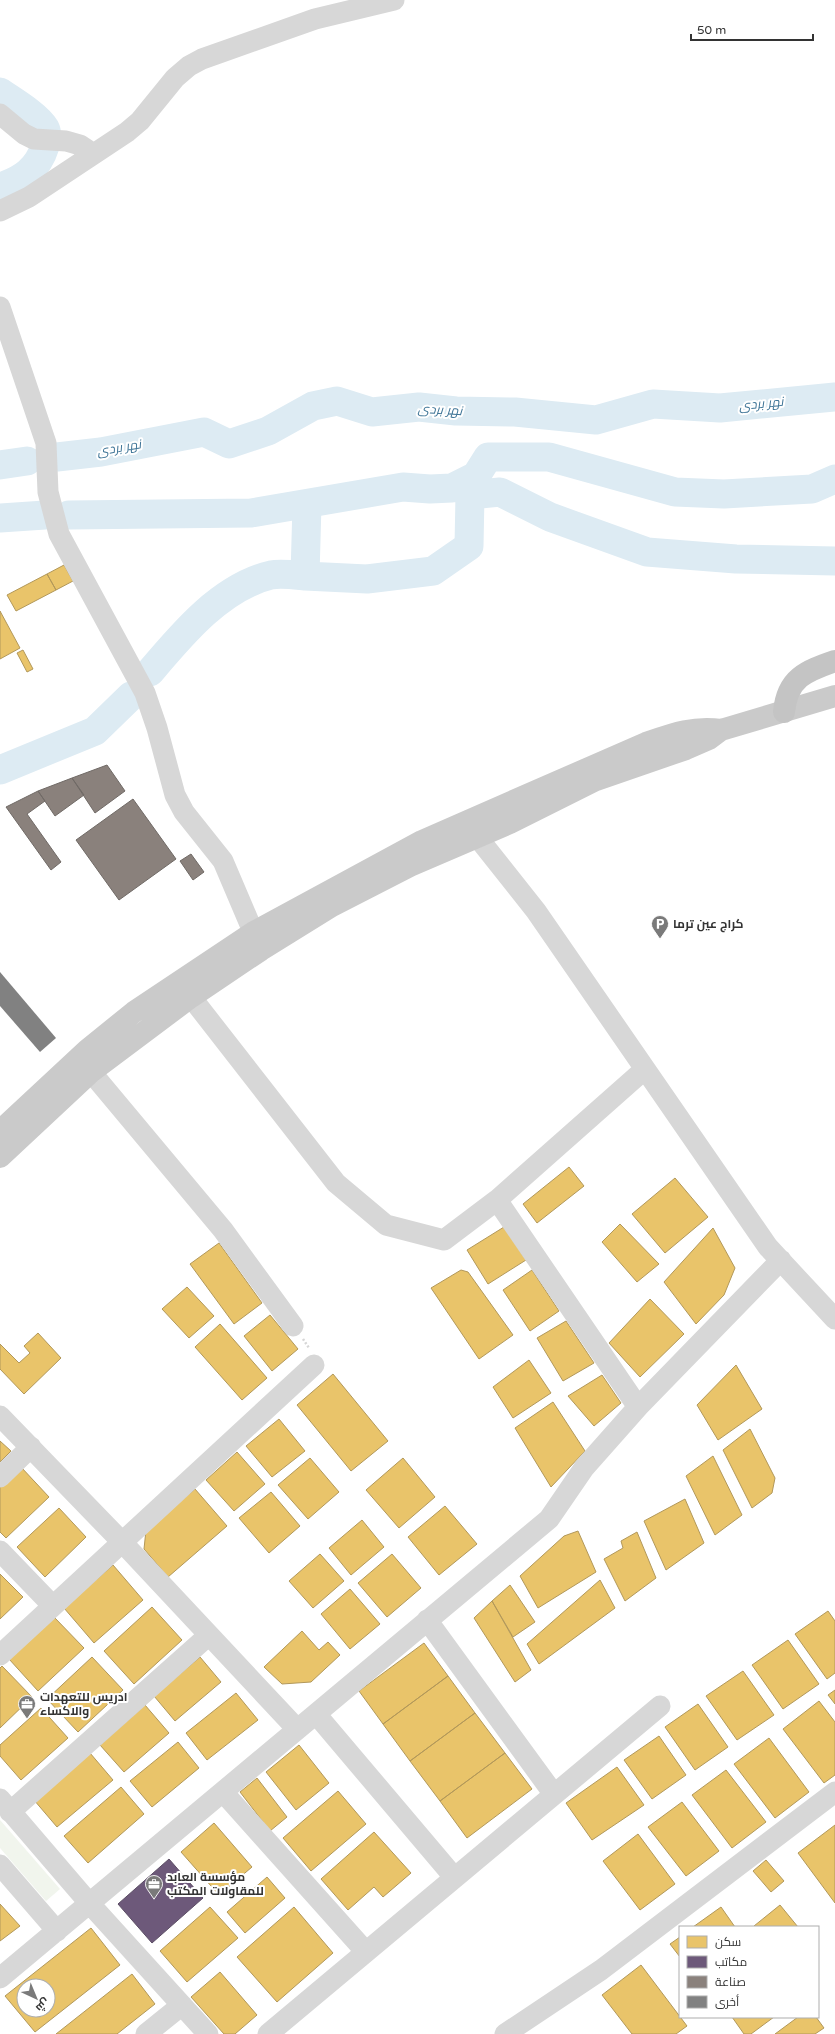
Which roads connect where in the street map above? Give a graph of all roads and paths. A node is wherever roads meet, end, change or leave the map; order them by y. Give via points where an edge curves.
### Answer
1 (394, 0) edge
2 (0, 114) edge
3 (92, 154) junction
4 (0, 211) edge
5 (0, 307) edge
6 (835, 661) edge
7 (835, 696) edge
8 (784, 712) junction
9 (472, 830) junction
10 (257, 941) junction
11 (191, 997) junction
12 (645, 1068) junction
13 (90, 1072) junction
14 (0, 1131) edge
15 (0, 1157) edge
16 (497, 1200) junction
17 (781, 1260) junction
18 (835, 1319) edge
19 (293, 1326) joint
20 (314, 1365) joint
21 (638, 1407) junction
22 (0, 1416) edge
23 (30, 1447) junction
24 (0, 1477) edge
25 (122, 1542) junction
26 (0, 1551) edge
27 (52, 1605) junction
28 (427, 1620) junction
29 (209, 1635) junction
30 (0, 1655) edge
31 (660, 1706) dead end
32 (316, 1714) junction
33 (298, 1729) junction
34 (223, 1792) junction
35 (835, 1792) edge
36 (553, 1793) junction
37 (5, 1806) edge
38 (0, 1865) edge
39 (454, 1877) junction
40 (90, 1904) junction
41 (57, 1931) junction
42 (366, 1952) junction
43 (0, 1978) edge
44 (182, 2006) junction
45 (146, 2034) edge
46 (208, 2034) edge
47 (268, 2034) edge
48 (505, 2034) edge

1 - 3 street via 315,19 202,59 175,78 140,121
2 - 3 street via 34,139 66,141 80,145
3 - 4 street via 29,197
5 - 10 street via 46,443 48,492 59,534 145,693 174,795 184,812 223,861
6 - 8 highway via 810,670 798,678 787,694
7 - 8 main road
8 - 9 main road via 721,730 709,739 686,749 596,780
9 - 10 main road via 431,856
9 - 12 street via 536,912
10 - 11 main road
10 - 14 main road via 134,1012 76,1060
11 - 13 main road
11 - 16 street via 336,1183 386,1225 444,1240
12 - 16 street
12 - 17 street via 768,1247
13 - 15 main road
13 - 19 street via 223,1230
16 - 21 street
17 - 18 street
17 - 21 street
19 - 20 path via 314,1354
20 - 25 street
21 - 28 street via 584,1468 549,1518
22 - 23 street
23 - 24 street
23 - 25 street
25 - 27 street
25 - 29 street
26 - 27 street
27 - 30 street
28 - 32 street
28 - 36 street
29 - 33 street
29 - 37 street
31 - 36 street
32 - 33 street
32 - 39 street
33 - 34 street
34 - 40 street
34 - 42 street
35 - 48 street via 601,1970
36 - 39 street
37 - 40 street
38 - 41 street
39 - 42 street
40 - 41 street
40 - 44 street
41 - 43 street
42 - 47 street
44 - 45 street
44 - 46 street

